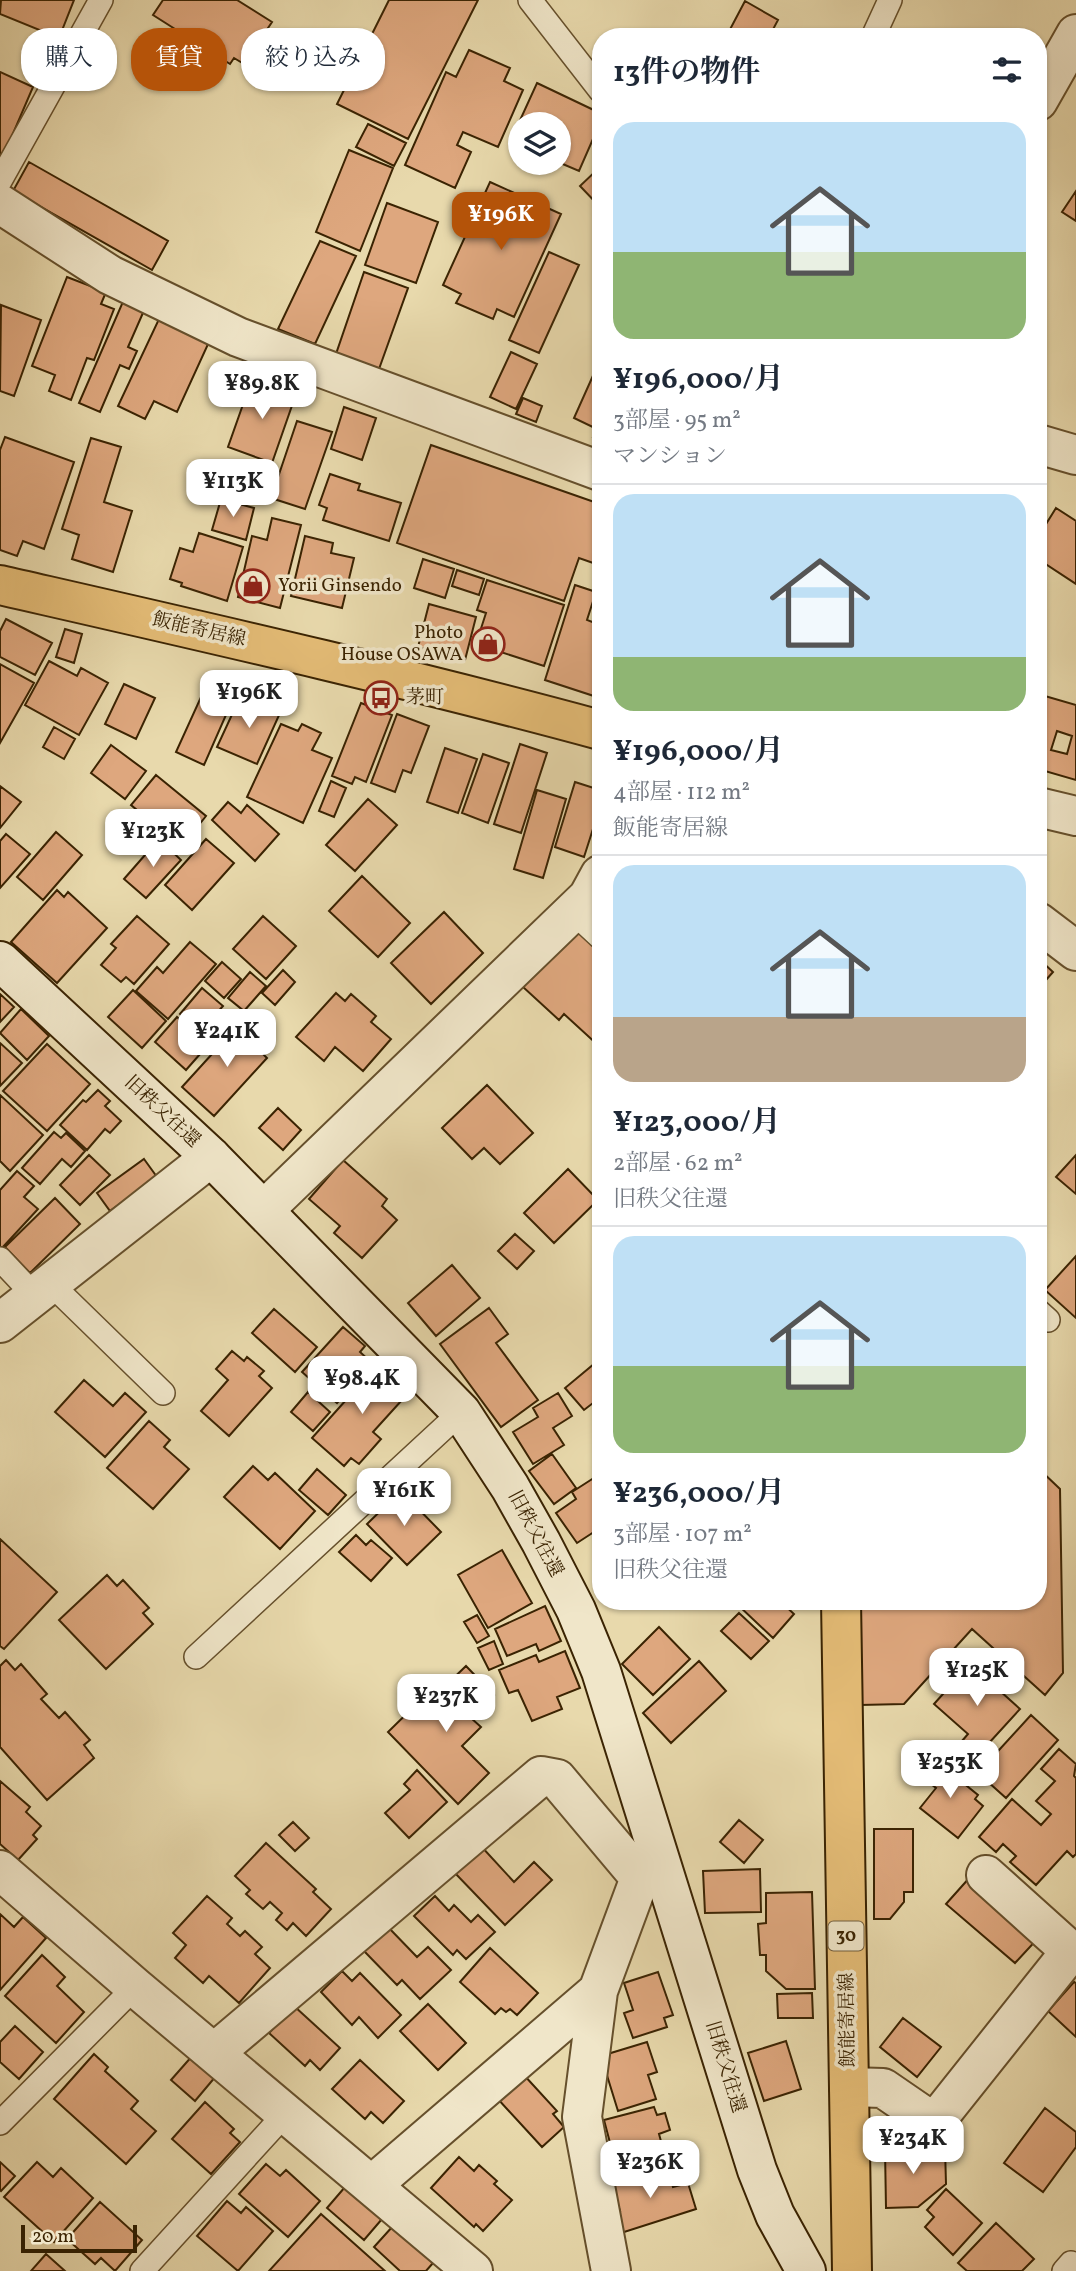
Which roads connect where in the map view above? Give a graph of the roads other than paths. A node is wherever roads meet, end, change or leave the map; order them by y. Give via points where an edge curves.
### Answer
1 (101, 0) edge
2 (530, 0) edge
3 (890, 0) edge
4 (877, 28) edge
5 (1076, 34) edge
6 (592, 80) edge
7 (1047, 85) edge
8 (0, 181) edge
9 (0, 204) edge
10 (1047, 447) edge
11 (1076, 455) edge
12 (592, 468) edge
13 (0, 586) edge
14 (592, 728) edge
15 (1047, 809) edge
16 (1076, 816) edge
17 (592, 890) edge
18 (572, 911) junction
19 (1047, 929) edge
20 (592, 930) edge
21 (1076, 951) edge
22 (0, 961) edge
23 (211, 1157) junction
24 (264, 1210) junction
25 (0, 1259) edge
26 (42, 1289) junction
27 (0, 1323) edge
28 (163, 1393) dead end
29 (461, 1412) junction
30 (841, 1610) edge
31 (196, 1657) dead end
32 (654, 1838) junction
33 (1, 1873) edge
34 (986, 1875) dead end
35 (641, 1879) junction
36 (1073, 1953) edge
37 (135, 1987) junction
38 (598, 1991) junction
39 (214, 2053) junction
40 (849, 2087) junction
41 (285, 2114) junction
42 (0, 2123) edge
43 (372, 2185) junction
44 (142, 2271) edge
45 (473, 2271) edge
46 (611, 2271) edge
47 (806, 2271) edge
48 (852, 2271) edge

1 - 8 lane
2 - 6 lane
3 - 4 lane
5 - 7 street
9 - 12 street via 110,275 238,337
10 - 11 street
13 - 14 main road, 飯能寄居線 via 303,654
15 - 16 street
17 - 18 street
18 - 20 lane
18 - 24 street
19 - 21 street
22 - 23 street, 旧秩父往還
23 - 24 street, 旧秩父往還
23 - 26 street
24 - 29 street, 旧秩父往還
25 - 26 lane
26 - 27 street
26 - 28 lane
29 - 31 lane
29 - 32 street, 旧秩父往還 via 510,1487 576,1610 601,1671
30 - 40 main road, 飯能寄居線 / 30
32 - 35 street
32 - 47 street, 旧秩父往還 via 757,2170
33 - 37 street
34 - 36 street
35 - 38 street
35 - 39 street via 557,1779 541,1776
36 - 40 street via 934,2123 883,2088
37 - 39 street
37 - 42 lane
38 - 43 street
38 - 46 street via 582,2117
39 - 41 street
40 - 48 main road, 飯能寄居線 / 30
41 - 43 street
41 - 44 lane
43 - 45 street

